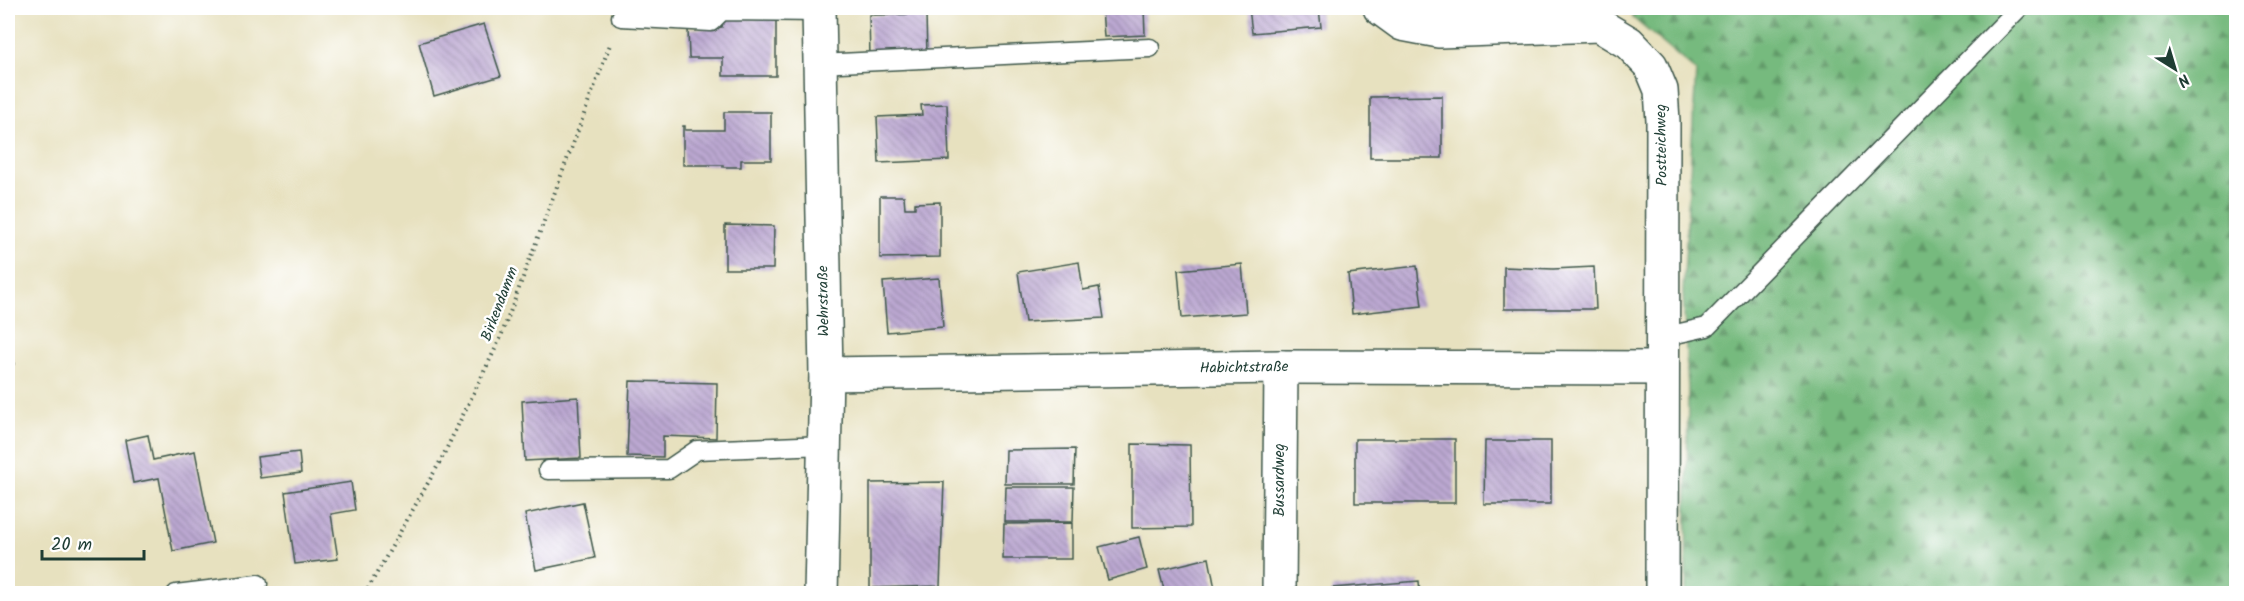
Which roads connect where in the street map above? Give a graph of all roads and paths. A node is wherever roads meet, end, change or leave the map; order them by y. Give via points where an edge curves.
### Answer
1 (1380, 8) edge
2 (2019, 8) edge
3 (819, 10) edge
4 (621, 17) joint
5 (1150, 48) dead end
6 (819, 64) junction
7 (1662, 353) junction
8 (1281, 367) junction
9 (826, 374) junction
10 (825, 445) junction
11 (548, 470) dead end
12 (258, 584) dead end
13 (176, 594) edge
14 (365, 594) edge
15 (821, 594) edge
16 (1280, 594) edge
17 (1662, 594) edge

1 - 7 street, Postteichweg via 1402,24 1439,31 1599,25 1629,43 1651,66 1661,90 1663,120
2 - 7 lane via 1707,327
3 - 4 lane via 722,12 711,22
3 - 6 street, Wehrstraße
4 - 14 path, Birkendamm via 500,339 441,460
5 - 6 lane
6 - 9 street, Wehrstraße
7 - 8 street, Habichtstraße
7 - 17 street, Postteichweg
8 - 9 street, Habichtstraße
8 - 16 street, Bussardweg
9 - 10 street, Wehrstraße
10 - 11 lane via 697,450 669,469
10 - 15 street, Wehrstraße
12 - 13 lane

